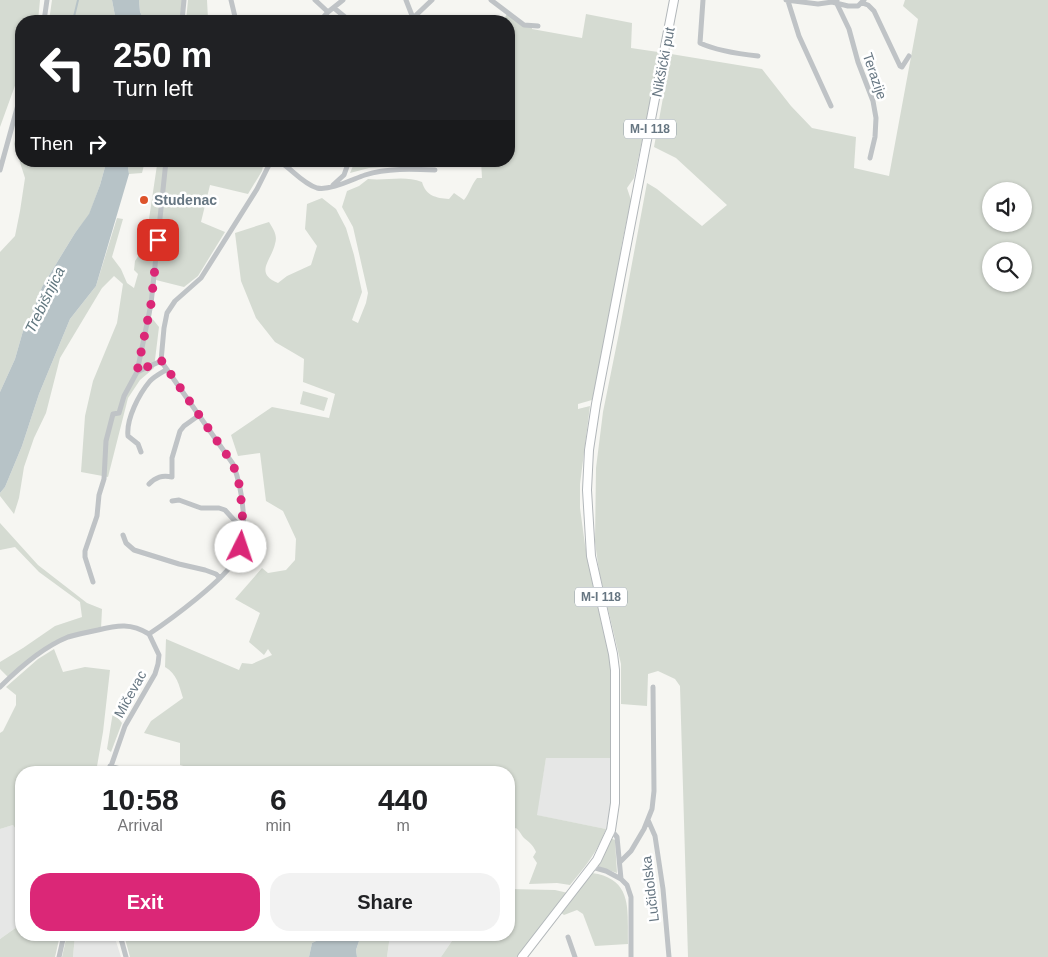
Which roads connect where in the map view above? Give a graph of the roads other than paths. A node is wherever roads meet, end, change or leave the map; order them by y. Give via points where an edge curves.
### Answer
1 (47, 0) edge
2 (184, 0) edge
3 (231, 0) edge
4 (315, 0) edge
5 (343, 0) edge
6 (406, 0) edge
7 (432, 0) edge
8 (492, 0) edge
9 (674, 0) edge
10 (703, 0) edge
11 (787, 0) edge
12 (837, 2) edge
13 (863, 2) edge
14 (334, 8) junction
15 (328, 12) junction
16 (45, 15) edge
17 (183, 15) edge
18 (235, 15) edge
19 (325, 15) edge
20 (343, 15) edge
21 (413, 15) edge
22 (419, 15) edge
23 (512, 15) edge
24 (515, 17) edge
25 (538, 26) dead end
26 (758, 56) dead end
27 (909, 56) dead end
28 (831, 106) dead end
29 (15, 112) edge
30 (870, 158) dead end
31 (165, 167) edge
32 (268, 167) edge
33 (287, 167) edge
34 (347, 167) edge
35 (0, 170) edge
36 (435, 170) dead end
37 (333, 186) junction
38 (161, 360) junction
39 (166, 370) junction
40 (137, 372) junction
41 (198, 416) junction
42 (141, 452) dead end
43 (149, 484) dead end
44 (172, 500) dead end
45 (243, 530) junction
46 (123, 535) dead end
47 (220, 578) junction
48 (93, 582) dead end
49 (150, 634) junction
50 (0, 687) edge
51 (653, 687) dead end
52 (110, 766) edge
53 (648, 820) junction
54 (611, 830) junction
55 (620, 862) junction
56 (592, 867) junction
57 (621, 879) junction
58 (568, 937) dead end
59 (63, 941) edge
60 (122, 941) edge
61 (60, 957) edge
62 (126, 957) edge
63 (522, 957) edge
64 (575, 957) edge
65 (631, 957) edge
66 (669, 957) edge

1 - 16 street
2 - 17 street
3 - 18 street
4 - 15 street
5 - 14 street
6 - 21 street
7 - 22 street
8 - 23 street
9 - 54 main road, Nikšićki put / M-I 118 via 596,404 587,473 592,556 614,654 616,788
10 - 26 street via 700,43
11 - 12 street, Terazije via 818,4
11 - 28 street, Terazije via 799,36
12 - 13 street, Terazije via 858,6
12 - 30 street, Terazije via 873,102 875,137
13 - 27 street, Terazije via 874,11 900,66
14 - 15 street
14 - 20 street
15 - 19 street
24 - 25 street via 524,24
29 - 35 street
31 - 40 street via 151,304
32 - 38 street via 201,278 175,301 168,313
33 - 37 street via 312,186
34 - 37 street
36 - 37 street via 384,171
38 - 39 street
38 - 40 street
39 - 41 street
39 - 42 street via 144,390 127,429 128,436 138,444
40 - 48 street via 119,413 113,414 108,427 104,479 97,516 85,551
41 - 43 street via 180,430 172,458 172,477 164,475
41 - 45 street via 233,464 239,484
44 - 45 street via 225,510
45 - 47 street via 236,560
46 - 47 street via 134,550 205,570
47 - 49 street
49 - 50 street via 131,625 66,638 36,656
49 - 52 street, Mičevac via 159,655 155,674 125,726
51 - 53 street, Lučidolska via 654,791
53 - 55 street, Lučidolska via 631,851
53 - 66 street, Lučidolska via 655,836
54 - 55 street via 617,837
54 - 56 main road, M-I 118
55 - 57 street
56 - 57 street
56 - 63 main road, M-I 118
57 - 65 street via 627,885 630,897
58 - 64 street
59 - 61 street
60 - 62 street

